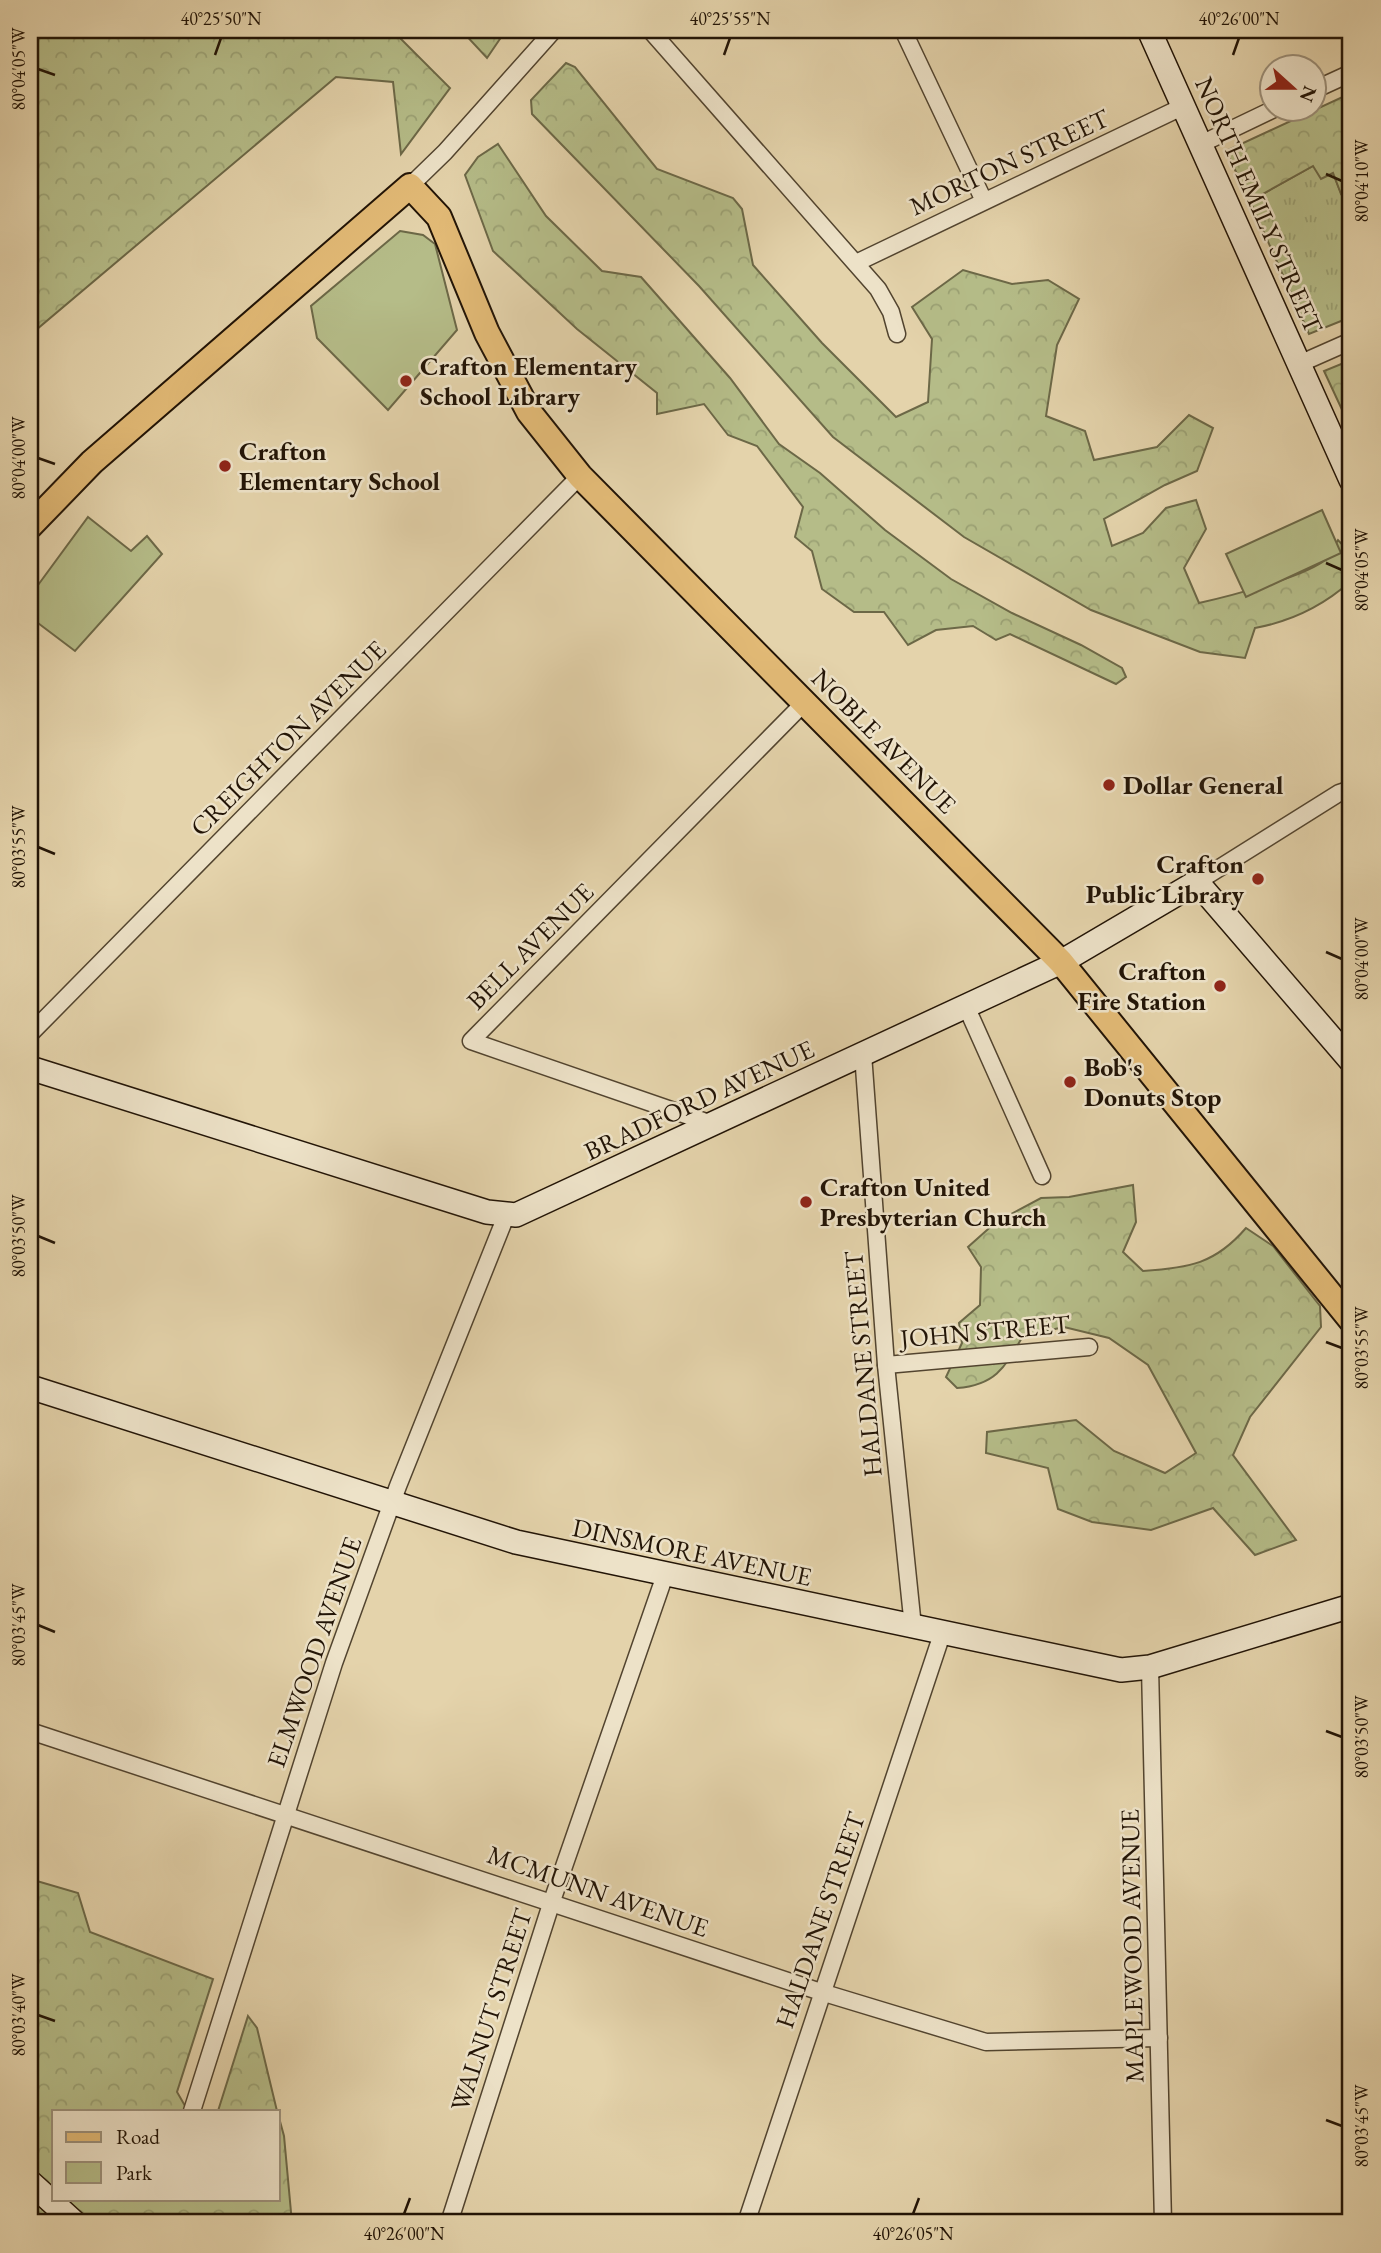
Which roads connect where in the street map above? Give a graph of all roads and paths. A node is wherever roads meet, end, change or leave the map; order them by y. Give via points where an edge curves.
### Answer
1 (554, 30) edge
2 (650, 30) edge
3 (903, 30) edge
4 (1149, 30) edge
5 (1351, 73) edge
6 (1328, 84) edge
7 (1184, 106) junction
8 (1258, 117) edge
9 (1201, 144) junction
10 (410, 186) junction
11 (984, 201) junction
12 (856, 262) junction
13 (897, 334) dead end
14 (1351, 341) edge
15 (1299, 364) junction
16 (580, 476) junction
17 (1351, 480) edge
18 (31, 524) edge
19 (803, 704) junction
20 (1345, 791) edge
21 (1197, 882) junction
22 (1061, 962) junction
23 (966, 1006) junction
24 (30, 1034) edge
25 (863, 1054) junction
26 (1351, 1061) edge
27 (30, 1068) edge
28 (712, 1124) junction
29 (1042, 1176) dead end
30 (506, 1216) junction
31 (1351, 1320) edge
32 (1089, 1347) dead end
33 (886, 1364) junction
34 (30, 1387) edge
35 (392, 1502) junction
36 (665, 1574) junction
37 (1351, 1606) edge
38 (913, 1627) junction
39 (942, 1634) junction
40 (1150, 1667) junction
41 (30, 1731) edge
42 (285, 1816) junction
43 (552, 1901) junction
44 (821, 1992) junction
45 (1159, 2038) junction
46 (192, 2110) edge
47 (30, 2182) edge
48 (75, 2223) edge
49 (449, 2223) edge
50 (746, 2223) edge
51 (1163, 2223) edge

1 - 10 street
2 - 12 street
3 - 11 street
4 - 7 main road, NORTH EMILY STREET
5 - 6 street
7 - 9 main road, NORTH EMILY STREET
7 - 11 street, MORTON STREET
8 - 9 street
9 - 15 main road, NORTH EMILY STREET
10 - 16 main road, NOBLE AVENUE via 439,217 487,332 529,412
10 - 18 main road via 92,462
11 - 12 street, MORTON STREET
12 - 13 street via 878,289
14 - 15 street
15 - 17 main road, NORTH EMILY STREET
16 - 19 main road, NOBLE AVENUE
16 - 24 street, CREIGHTON AVENUE
19 - 22 main road, NOBLE AVENUE
19 - 28 street, BELL AVENUE via 471,1041
20 - 21 street, BRADFORD AVENUE
21 - 22 main road, BRADFORD AVENUE
21 - 26 main road
22 - 23 main road, BRADFORD AVENUE
22 - 31 main road, NOBLE AVENUE
23 - 25 main road, BRADFORD AVENUE
23 - 29 street
25 - 28 main road, BRADFORD AVENUE
25 - 33 street, HALDANE STREET
27 - 30 main road
28 - 30 main road, BRADFORD AVENUE via 527,1211
30 - 35 street, ELMWOOD AVENUE
32 - 33 street, JOHN STREET
33 - 38 street, HALDANE STREET
34 - 35 main road, DINSMORE AVENUE
35 - 36 main road, DINSMORE AVENUE via 516,1542
35 - 42 street, ELMWOOD AVENUE
36 - 38 main road, DINSMORE AVENUE
36 - 43 street, WALNUT STREET
37 - 40 main road, DINSMORE AVENUE
38 - 39 main road, DINSMORE AVENUE
39 - 40 main road, DINSMORE AVENUE via 1121,1670
39 - 44 street, HALDANE STREET
40 - 45 street, MAPLEWOOD AVENUE
41 - 42 street, MCMUNN AVENUE
42 - 43 street, MCMUNN AVENUE
42 - 46 street, ELMWOOD AVENUE
43 - 44 street, MCMUNN AVENUE
43 - 49 street, WALNUT STREET
44 - 45 street, MCMUNN AVENUE via 986,2042
44 - 50 street, HALDANE STREET
45 - 51 street, MAPLEWOOD AVENUE
47 - 48 main road

